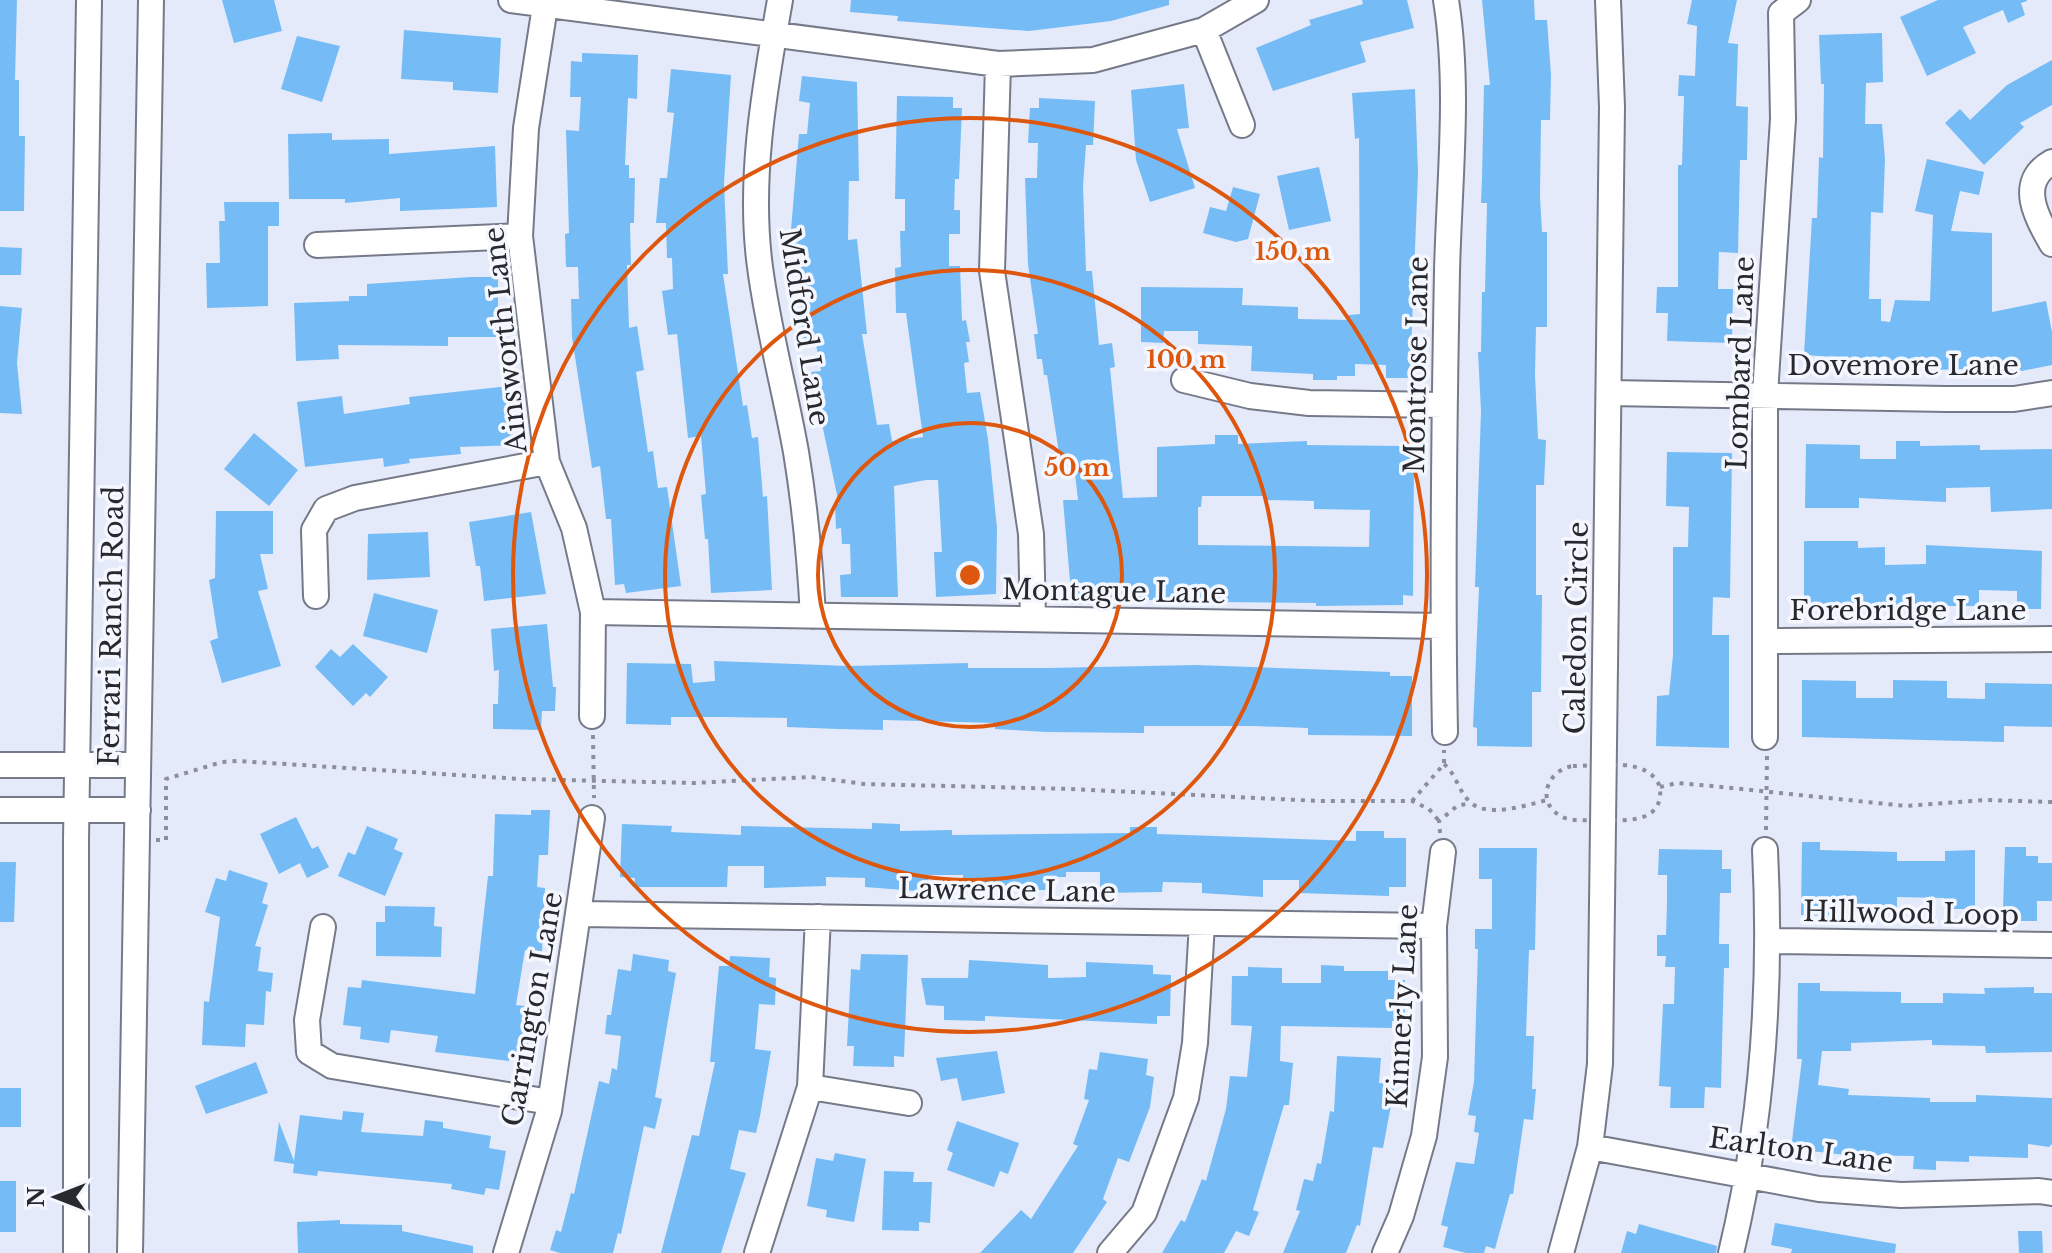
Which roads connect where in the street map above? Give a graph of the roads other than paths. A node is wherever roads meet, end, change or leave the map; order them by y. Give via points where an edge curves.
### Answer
1 (89, 0) edge
2 (151, 0) edge
3 (511, 0) edge
4 (780, 0) edge
5 (1256, 0) edge
6 (1446, 0) edge
7 (1608, 0) edge
8 (1798, 0) edge
9 (546, 2) edge
10 (1204, 30) junction
11 (774, 33) junction
12 (998, 64) junction
13 (1242, 125) dead end
14 (2052, 162) edge
15 (520, 236) junction
16 (2052, 244) edge
17 (317, 245) dead end
18 (1184, 380) dead end
19 (1609, 393) junction
20 (2052, 393) edge
21 (1765, 394) junction
22 (1444, 405) junction
23 (547, 462) junction
24 (316, 596) dead end
25 (593, 612) junction
26 (813, 616) junction
27 (1033, 619) junction
28 (1443, 626) junction
29 (2052, 639) edge
30 (1765, 641) junction
31 (592, 716) road end
32 (1445, 732) road end
33 (1765, 737) road end
34 (77, 764) junction
35 (0, 765) edge
36 (138, 765) junction
37 (0, 810) edge
38 (76, 810) junction
39 (138, 810) junction
40 (592, 818) road end
41 (1765, 850) road end
42 (1443, 852) road end
43 (580, 914) junction
44 (818, 917) junction
45 (1202, 923) junction
46 (1434, 926) junction
47 (323, 927) dead end
48 (1770, 941) junction
49 (2052, 945) edge
50 (810, 1087) junction
51 (550, 1102) junction
52 (909, 1103) dead end
53 (1590, 1147) junction
54 (1749, 1176) junction
55 (2052, 1193) edge
56 (76, 1253) edge
57 (130, 1253) edge
58 (506, 1253) edge
59 (757, 1253) edge
60 (1110, 1253) edge
61 (1385, 1253) edge
62 (1561, 1253) edge
63 (1731, 1253) edge

1 - 34 street, Ferrari Ranch Road
2 - 36 street, Ferrari Ranch Road
3 - 9 street
4 - 11 street, Midford Lane
5 - 10 street
6 - 22 street, Montrose Lane via 1451,110
7 - 19 street, Caledon Circle
8 - 21 street, Lombard Lane via 1781,13 1783,119
9 - 11 street
9 - 15 street, Ainsworth Lane via 526,128
10 - 12 street via 1093,60
10 - 13 street
11 - 12 street
11 - 26 street, Midford Lane via 761,119 759,265 795,451
12 - 27 street via 992,271 1031,534
14 - 16 street via 2043,167 2032,192 2032,210
15 - 17 street
15 - 23 street, Ainsworth Lane
18 - 22 street via 1309,403
19 - 21 street, Dovemore Lane
19 - 53 street, Caledon Circle via 1600,1064
20 - 21 street, Dovemore Lane via 2014,399
21 - 30 street, Lombard Lane
22 - 28 street, Montrose Lane
23 - 24 street via 355,498 326,509 314,530
23 - 25 street, Ainsworth Lane via 574,528
25 - 26 street, Montague Lane
25 - 31 street, Ainsworth Lane
26 - 27 street, Montague Lane
27 - 28 street, Montague Lane
28 - 32 street, Montrose Lane
29 - 30 street, Forebridge Lane
30 - 33 street, Lombard Lane
34 - 35 street
34 - 36 street
34 - 38 street, Ferrari Ranch Road
36 - 39 street, Ferrari Ranch Road
37 - 38 street
38 - 39 street
38 - 56 street, Ferrari Ranch Road
39 - 57 street, Ferrari Ranch Road
40 - 43 street, Carrington Lane
41 - 48 street
42 - 46 street, Kinnerly Lane
43 - 44 street, Lawrence Lane
43 - 51 street, Carrington Lane
44 - 45 street, Lawrence Lane
44 - 50 street
45 - 46 street, Lawrence Lane
45 - 60 street via 1186,1098 1144,1213
46 - 61 street, Kinnerly Lane via 1435,1057 1424,1136
47 - 51 street via 307,1020 309,1052 332,1066
48 - 49 street, Hillwood Loop
48 - 54 street via 1761,1093
50 - 52 street
50 - 59 street
51 - 58 street, Carrington Lane
53 - 54 street, Earlton Lane
53 - 62 street, Caledon Circle
54 - 55 street, Earlton Lane via 1819,1189 1901,1195
54 - 63 street

